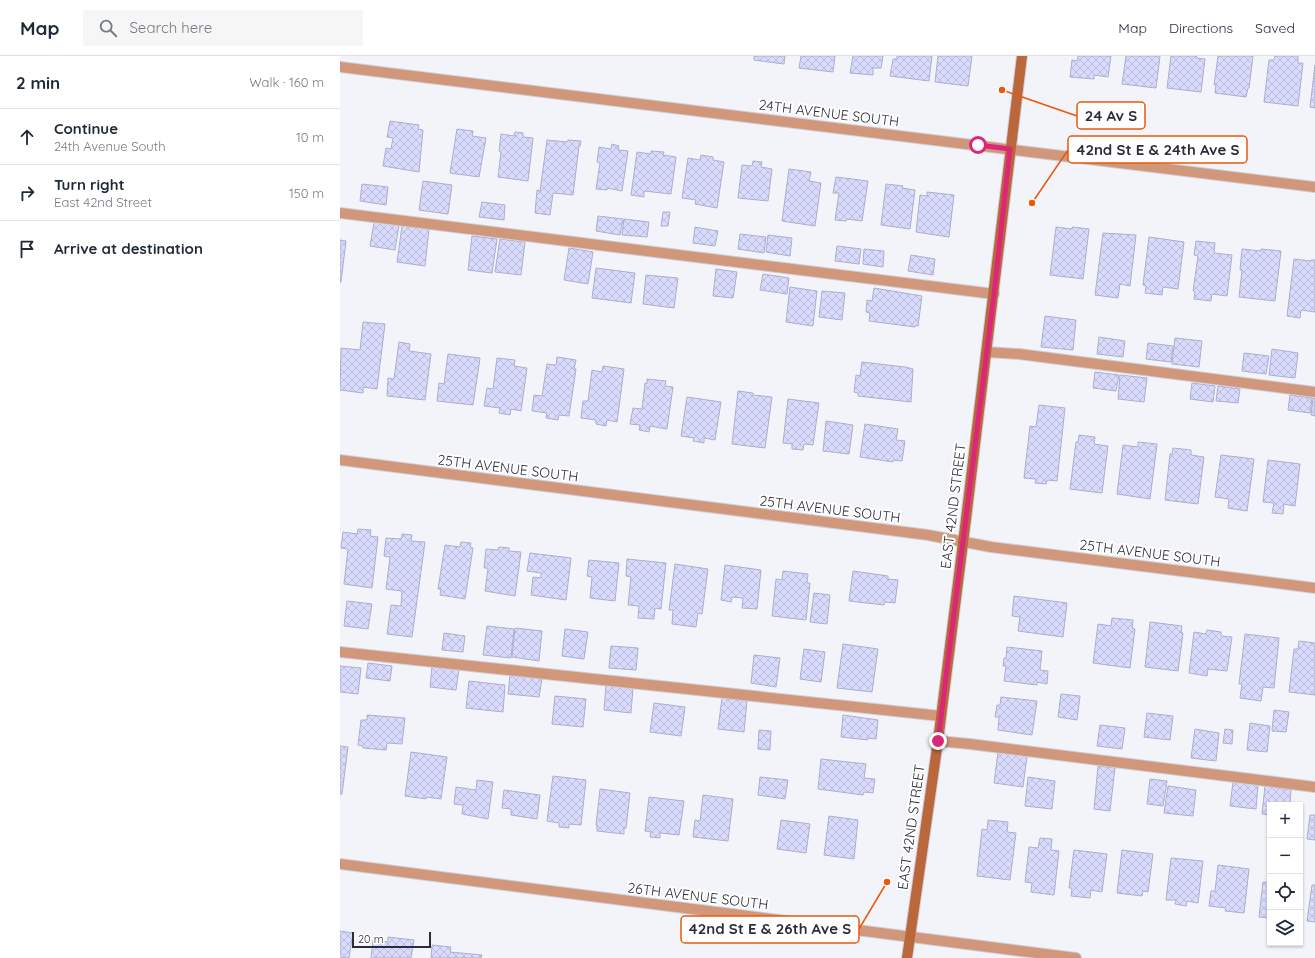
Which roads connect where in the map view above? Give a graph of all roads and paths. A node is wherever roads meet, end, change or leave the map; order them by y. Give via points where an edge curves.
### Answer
1 (1022, 56) edge
2 (340, 67) edge
3 (1010, 149) junction
4 (1315, 187) edge
5 (340, 213) edge
6 (994, 294) junction
7 (987, 352) junction
8 (1315, 392) edge
9 (340, 460) edge
10 (962, 542) junction
11 (1315, 588) edge
12 (340, 652) edge
13 (941, 716) junction
14 (938, 741) junction
15 (1315, 787) edge
16 (340, 864) edge
17 (910, 937) junction
18 (907, 958) edge
19 (1076, 958) edge

1 - 3 street, EAST 42ND STREET
2 - 3 street, 24TH AVENUE SOUTH
3 - 4 street, 24TH AVENUE SOUTH
3 - 6 street, EAST 42ND STREET
5 - 6 street
6 - 7 street, EAST 42ND STREET
7 - 8 street
7 - 10 street, EAST 42ND STREET
9 - 10 street, 25TH AVENUE SOUTH via 928,535
10 - 11 street, 25TH AVENUE SOUTH
10 - 13 street, EAST 42ND STREET
12 - 13 street
13 - 14 street, EAST 42ND STREET
14 - 15 street
14 - 17 street, EAST 42ND STREET
16 - 17 street, 26TH AVENUE SOUTH
17 - 18 street, EAST 42ND STREET
17 - 19 street, 26TH AVENUE SOUTH

